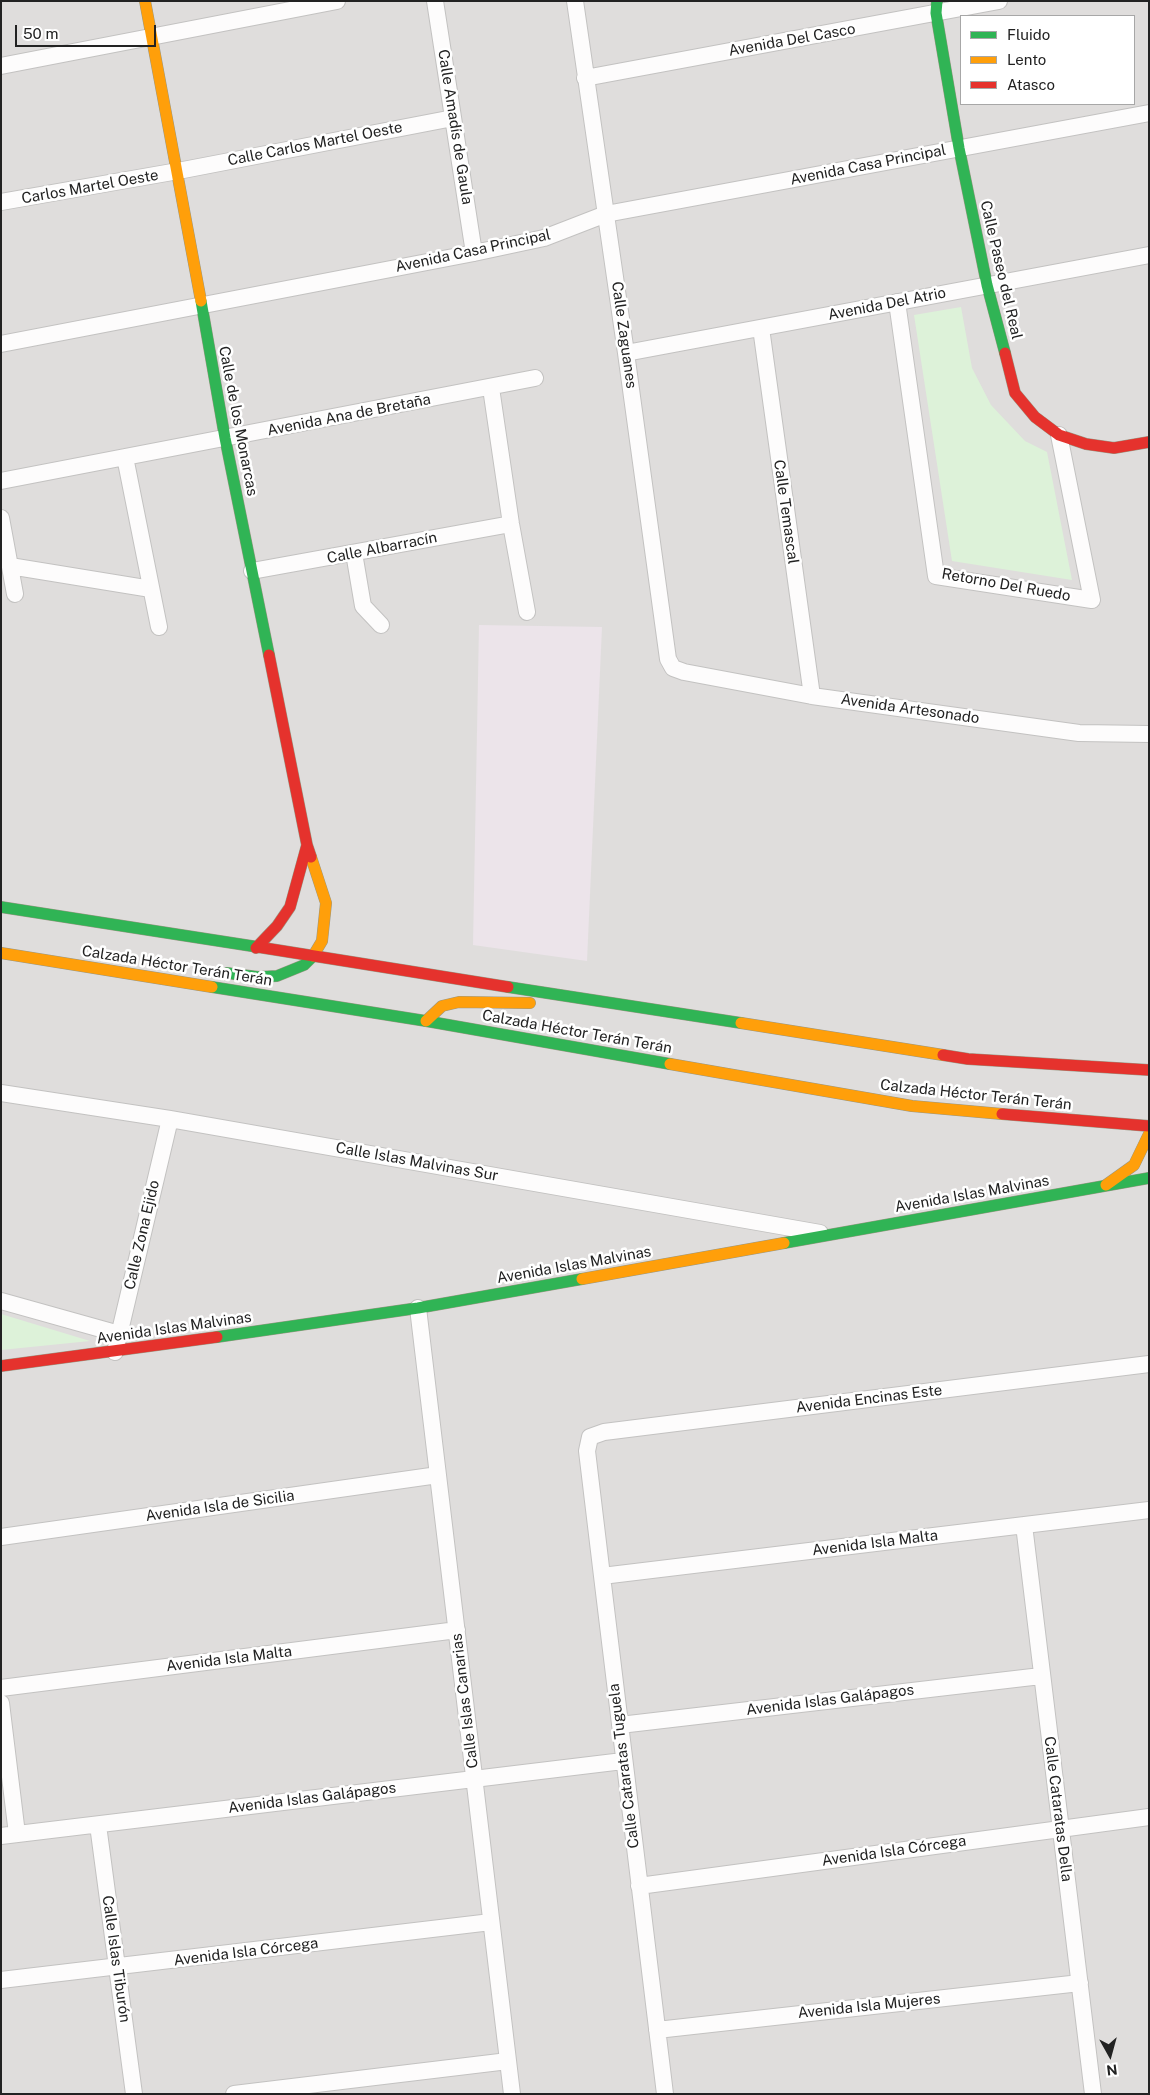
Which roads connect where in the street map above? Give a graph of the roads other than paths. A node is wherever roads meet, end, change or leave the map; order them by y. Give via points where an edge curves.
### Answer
1 (145, 1) edge
2 (337, 1) edge
3 (436, 1) edge
4 (574, 1) edge
5 (1000, 1) edge
6 (936, 7) edge
7 (152, 37) junction
8 (1, 66) edge
9 (585, 78) junction
10 (1149, 112) edge
11 (453, 118) junction
12 (959, 148) junction
13 (178, 171) junction
14 (1, 202) edge
15 (606, 214) junction
16 (474, 253) junction
17 (1149, 255) edge
18 (987, 285) junction
19 (897, 302) junction
20 (202, 304) junction
21 (761, 328) junction
22 (1, 344) edge
23 (626, 353) junction
24 (535, 378) dead end
25 (491, 388) junction
26 (1059, 435) junction
27 (226, 438) junction
28 (1149, 442) edge
29 (125, 457) junction
30 (1, 481) edge
31 (1, 518) edge
32 (511, 524) junction
33 (354, 553) junction
34 (10, 566) junction
35 (252, 571) junction
36 (151, 589) junction
37 (15, 594) dead end
38 (527, 612) dead end
39 (381, 625) dead end
40 (159, 627) dead end
41 (673, 668) joint
42 (812, 696) junction
43 (1149, 734) edge
44 (307, 845) junction
45 (1, 907) edge
46 (256, 948) junction
47 (1, 953) edge
48 (313, 956) junction
49 (178, 970) dead end
50 (211, 971) dead end
51 (148, 977) junction
52 (592, 1000) junction
53 (426, 1021) junction
54 (1149, 1070) edge
55 (1, 1093) edge
56 (170, 1119) junction
57 (1149, 1126) edge
58 (1149, 1134) edge
59 (1149, 1178) edge
60 (1106, 1185) junction
61 (833, 1235) junction
62 (1, 1301) edge
63 (418, 1308) junction
64 (119, 1334) junction
65 (115, 1352) junction
66 (1149, 1364) edge
67 (1, 1366) edge
68 (590, 1437) joint
69 (438, 1475) junction
70 (1149, 1510) edge
71 (1024, 1524) junction
72 (1, 1537) edge
73 (602, 1576) junction
74 (457, 1630) junction
75 (1041, 1676) junction
76 (1, 1688) edge
77 (1, 1703) edge
78 (620, 1724) junction
79 (623, 1761) junction
80 (474, 1778) junction
81 (1149, 1817) edge
82 (98, 1825) junction
83 (1060, 1828) junction
84 (9, 1835) edge
85 (639, 1886) junction
86 (491, 1922) junction
87 (118, 1967) junction
88 (1, 1980) edge
89 (1080, 1983) junction
90 (657, 2030) junction
91 (508, 2062) junction
92 (134, 2094) edge
93 (234, 2094) edge
94 (512, 2094) edge
95 (665, 2094) edge
96 (1093, 2094) edge

1 - 7 street, Calle de los Monarcas
2 - 7 street
3 - 11 street, Calle Amadís de Gaula
4 - 9 street, Calle Zaguanes
5 - 6 street, Avenida Del Casco
6 - 9 street, Avenida Del Casco
6 - 12 street, Calle Paseo del Real
7 - 8 street
7 - 13 street, Calle de los Monarcas
9 - 15 street, Calle Zaguanes
10 - 12 street, Avenida Casa Principal
11 - 13 street, Calle Carlos Martel Oeste
11 - 16 street, Calle Amadís de Gaula
12 - 15 street, Avenida Casa Principal
12 - 18 street, Calle Paseo del Real
13 - 14 street, Carlos Martel Oeste
13 - 20 street, Calle de los Monarcas
15 - 16 street, Avenida Casa Principal via 544,238
15 - 23 street, Calle Zaguanes
16 - 20 street, Avenida Casa Principal
17 - 18 street, Avenida Del Atrio
18 - 19 street, Avenida Del Atrio
18 - 26 street, Calle Paseo del Real via 1015,393 1035,417
19 - 21 street, Avenida Del Atrio
19 - 26 street, Retorno Del Ruedo via 936,576 1092,600
20 - 22 street, Avenida Casa Principal
20 - 27 street, Calle de los Monarcas
21 - 23 street, Avenida Del Atrio
21 - 42 street, Calle Temascal
23 - 41 street, Calle Zaguanes via 668,659
24 - 25 street, Avenida Ana de Bretaña
25 - 27 street, Avenida Ana de Bretaña
25 - 32 street
26 - 28 street, Calle Paseo del Real via 1086,444 1114,448
27 - 29 street, Avenida Ana de Bretaña
27 - 35 street, Calle de los Monarcas
29 - 30 street, Avenida Ana de Bretaña
29 - 36 street
31 - 34 street
32 - 33 street, Calle Albarracín
32 - 38 street
33 - 35 street, Calle Albarracín
33 - 39 street via 363,606
34 - 36 street
34 - 37 street
35 - 44 street, Calle de los Monarcas
36 - 40 street
41 - 42 street, Avenida Artesonado
42 - 43 street, Avenida Artesonado via 1079,733
44 - 46 street, Calle de los Monarcas via 290,907
44 - 48 street, Calle de los Monarcas via 326,903 322,941
45 - 46 street, Calzada Héctor Terán Terán
46 - 48 street, Calzada Héctor Terán Terán
47 - 51 street, Calzada Héctor Terán Terán
48 - 50 street via 304,965 277,976
48 - 52 street, Calzada Héctor Terán Terán
49 - 51 street
51 - 53 street, Calzada Héctor Terán Terán
52 - 53 street via 560,1003 459,1002 442,1006
52 - 54 street, Calzada Héctor Terán Terán via 968,1059
53 - 57 street, Calzada Héctor Terán Terán via 912,1106
55 - 56 street, Calle Islas Malvinas Sur
56 - 61 street, Calle Islas Malvinas Sur
56 - 64 street, Calle Zona Ejido
58 - 60 street via 1134,1165
59 - 60 street, Avenida Islas Malvinas
60 - 61 street, Avenida Islas Malvinas
61 - 63 street, Avenida Islas Malvinas
62 - 64 street
63 - 65 street, Avenida Islas Malvinas
63 - 69 street, Calle Islas Canarias
64 - 65 street, Calle Zona Ejido
65 - 67 street, Avenida Islas Malvinas
66 - 68 street, Avenida Encinas Este via 604,1432
68 - 73 street, Calle Cataratas Tuguela via 587,1451
69 - 72 street, Avenida Isla de Sicilia
69 - 74 street, Calle Islas Canarias
70 - 71 street, Avenida Isla Malta
71 - 73 street, Avenida Isla Malta
71 - 75 street, Calle Cataratas Della
73 - 78 street, Calle Cataratas Tuguela
74 - 76 street, Avenida Isla Malta
74 - 80 street, Calle Islas Canarias
75 - 78 street, Avenida Islas Galápagos
75 - 83 street, Calle Cataratas Della
77 - 84 street
78 - 79 street, Calle Cataratas Tuguela
79 - 80 street, Avenida Islas Galápagos
79 - 85 street, Calle Cataratas Tuguela
80 - 82 street, Avenida Islas Galápagos
80 - 86 street, Calle Islas Canarias
81 - 83 street, Avenida Isla Córcega
82 - 84 street, Avenida Islas Galápagos
82 - 87 street, Calle Islas Tiburón
83 - 85 street, Avenida Isla Córcega
83 - 89 street, Calle Cataratas Della
85 - 90 street, Calle Cataratas Tuguela
86 - 87 street, Avenida Isla Córcega
86 - 91 street, Calle Islas Canarias
87 - 88 street, Avenida Isla Córcega
87 - 92 street, Calle Islas Tiburón
89 - 90 street, Avenida Isla Mujeres
89 - 96 street, Calle Cataratas Della
90 - 95 street, Calle Cataratas Tuguela
91 - 93 street
91 - 94 street, Calle Islas Canarias

